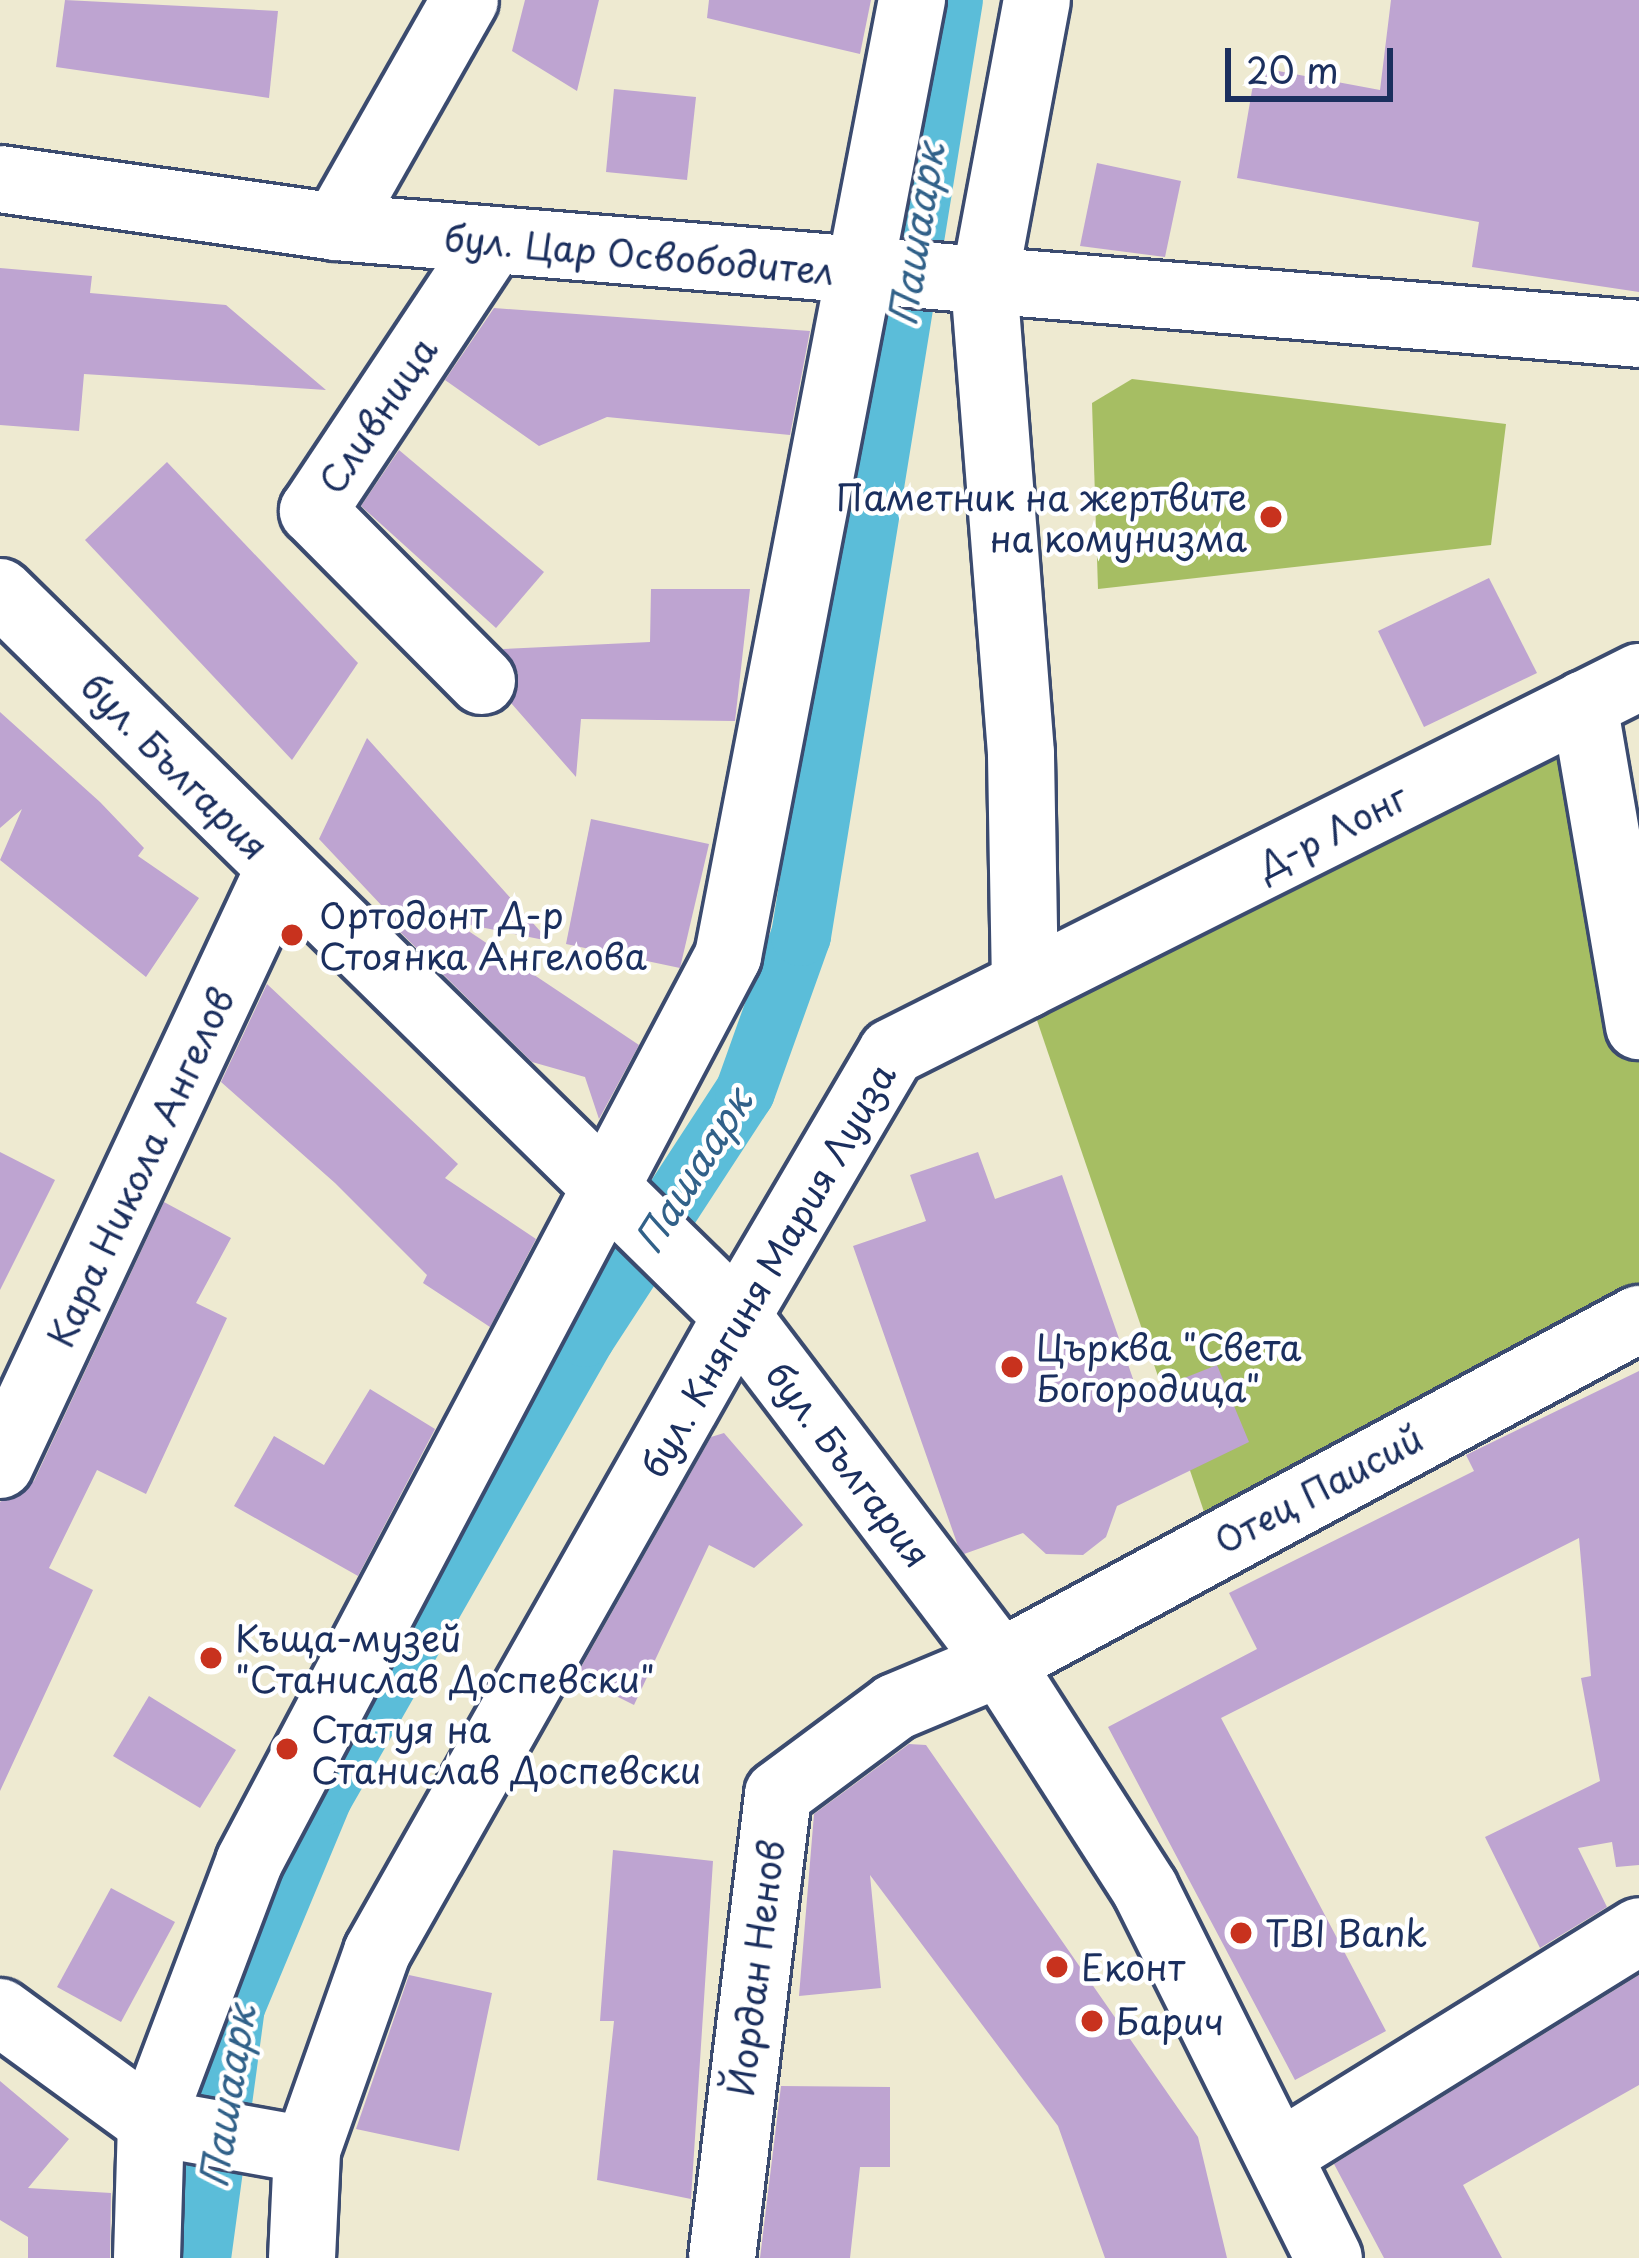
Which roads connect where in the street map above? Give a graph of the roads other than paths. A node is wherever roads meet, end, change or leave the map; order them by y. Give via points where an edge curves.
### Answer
1 (465, 0) edge
2 (912, 0) edge
3 (1037, 0) edge
4 (0, 179) edge
5 (336, 227) junction
6 (493, 240) junction
7 (861, 275) junction
8 (984, 284) junction
9 (1639, 334) edge
10 (0, 592) edge
11 (482, 681) dead end
12 (1611, 691) edge
13 (279, 869) junction
14 (1025, 985) junction
15 (1639, 1026) edge
16 (616, 1200) junction
17 (721, 1301) junction
18 (1639, 1319) edge
19 (0, 1465) edge
20 (1000, 1663) junction
21 (1639, 1931) edge
22 (0, 2012) edge
23 (166, 2125) junction
24 (286, 2146) junction
25 (1283, 2152) junction
26 (147, 2258) edge
27 (302, 2258) edge
28 (722, 2258) edge
29 (1328, 2258) edge

1 - 5 street
2 - 7 street
3 - 8 street
4 - 5 street, бул. Цар Освободител
5 - 6 street, бул. Цар Освободител
6 - 7 street, бул. Цар Освободител
6 - 11 street, Сливница via 314,511
7 - 8 street, бул. Цар Освободител
7 - 16 street via 728,956
8 - 9 street, бул. Цар Освободител
8 - 14 street via 1021,753
10 - 13 street, бул. България
12 - 14 street, Д-р Лонг
12 - 15 street
13 - 16 street, бул. България
13 - 19 street, Кара Никола Ангелов
14 - 17 street, бул. Княгиня Мария Луиза via 892,1052
16 - 17 street, бул. България
16 - 23 street via 556,1268 249,1862
17 - 20 street, бул. България
17 - 24 street, бул. Княгиня Мария Луиза via 377,1952
18 - 20 street, Отец Паисий
20 - 25 street, бул. България via 1145,1889
20 - 28 street, Йордан Ненов via 895,1707 778,1794
21 - 25 street
22 - 23 street
23 - 24 street
23 - 26 street
24 - 27 street, бул. Княгиня Мария Луиза
25 - 29 street, бул. България

